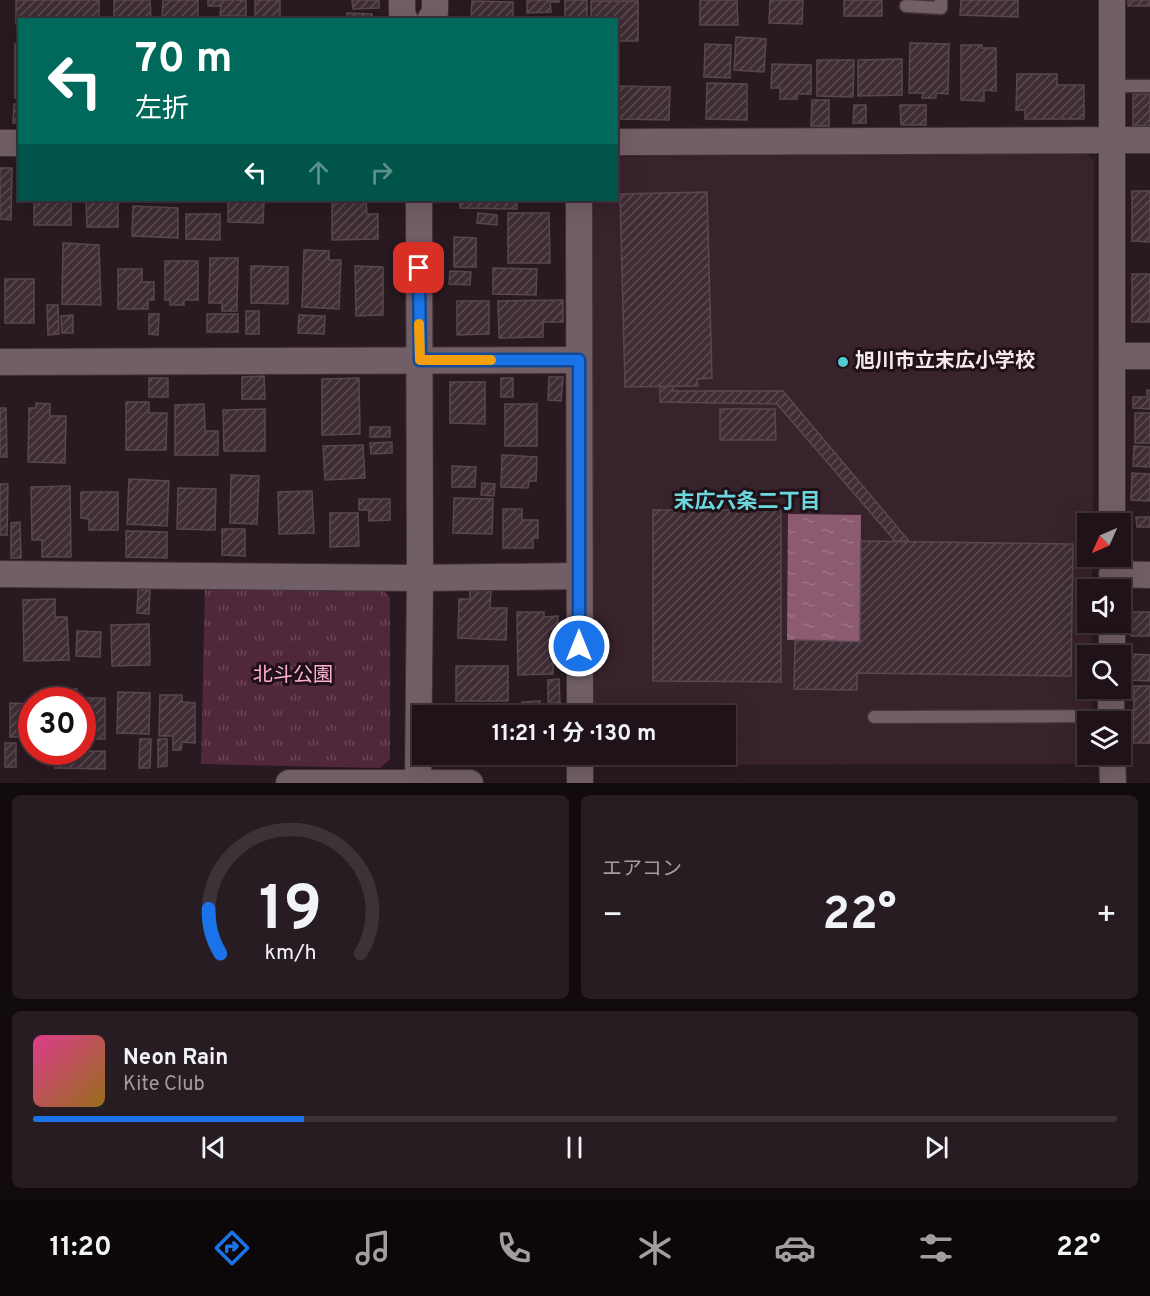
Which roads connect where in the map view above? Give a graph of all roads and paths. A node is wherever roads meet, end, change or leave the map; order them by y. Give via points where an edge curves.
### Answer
1 (402, 0) edge
2 (435, 0) edge
3 (941, 0) edge
4 (1112, 0) edge
5 (906, 6) dead end
6 (404, 18) edge
7 (431, 18) edge
8 (1112, 86) junction
9 (1150, 86) edge
10 (1111, 140) junction
11 (1150, 140) edge
12 (618, 142) edge
13 (0, 143) edge
14 (18, 143) edge
15 (419, 201) edge
16 (579, 201) edge
17 (1112, 356) junction
18 (1150, 356) edge
19 (420, 360) junction
20 (579, 360) junction
21 (0, 362) edge
22 (1112, 513) edge
23 (1112, 573) edge
24 (0, 574) edge
25 (1150, 575) edge
26 (579, 576) junction
27 (420, 578) junction
28 (580, 705) edge
29 (874, 717) dead end
30 (1077, 719) edge
31 (580, 765) edge
32 (1112, 765) edge
33 (290, 783) edge
34 (418, 783) edge
35 (470, 783) edge
36 (580, 783) edge
37 (1113, 783) edge

1 - 6 street
2 - 7 street
3 - 5 lane via 940,8
4 - 8 street
8 - 9 lane
8 - 10 street
10 - 11 street
10 - 12 street
10 - 17 street
13 - 14 street
15 - 19 street
16 - 20 street
17 - 18 street
17 - 22 street
19 - 20 street
19 - 21 street
19 - 27 street
20 - 26 street
23 - 25 street
24 - 27 street
26 - 27 street
26 - 28 street
27 - 34 street
29 - 30 lane
31 - 36 street
32 - 37 street
33 - 34 street
34 - 35 street

